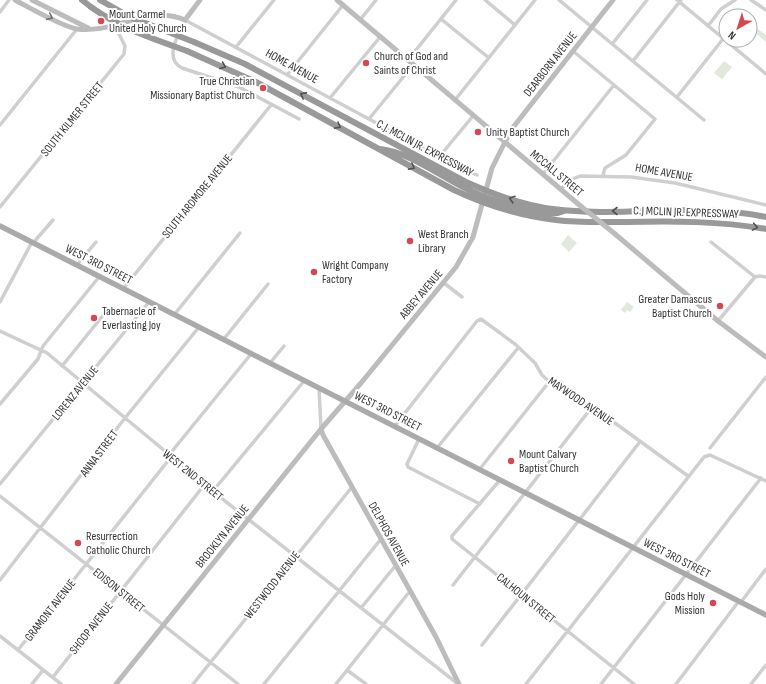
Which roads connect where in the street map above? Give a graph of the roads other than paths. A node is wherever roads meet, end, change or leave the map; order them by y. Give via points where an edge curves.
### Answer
1 (9, 0) edge
2 (15, 0) edge
3 (32, 0) edge
4 (82, 0) edge
5 (100, 0) edge
6 (200, 0) edge
7 (274, 0) edge
8 (337, 0) edge
9 (376, 0) edge
10 (456, 0) edge
11 (485, 0) edge
12 (536, 0) edge
13 (559, 0) edge
14 (613, 0) edge
15 (647, 0) edge
16 (735, 0) edge
17 (753, 0) edge
18 (679, 1) edge
19 (343, 5) junction
20 (766, 10) edge
21 (0, 12) edge
22 (441, 19) junction
23 (185, 20) junction
24 (360, 20) junction
25 (515, 25) junction
26 (115, 26) junction
27 (708, 26) junction
28 (592, 27) junction
29 (77, 29) junction
30 (89, 29) junction
31 (718, 35) edge
32 (380, 37) junction
33 (613, 43) junction
34 (718, 45) edge
35 (236, 46) junction
36 (734, 48) edge
37 (573, 51) junction
38 (489, 58) junction
39 (408, 60) junction
40 (633, 61) junction
41 (413, 65) junction
42 (766, 74) edge
43 (287, 75) junction
44 (614, 85) junction
45 (677, 97) junction
46 (330, 98) junction
47 (455, 100) junction
48 (271, 104) junction
49 (473, 116) junction
50 (298, 119) dead end
51 (369, 119) junction
52 (704, 120) dead end
53 (0, 125) edge
54 (504, 142) junction
55 (439, 157) junction
56 (543, 174) junction
57 (477, 175) dead end
58 (604, 175) junction
59 (561, 189) junction
60 (484, 197) junction
61 (766, 205) edge
62 (0, 207) edge
63 (766, 217) edge
64 (53, 220) dead end
65 (604, 222) joint
66 (0, 226) edge
67 (766, 229) edge
68 (240, 233) dead end
69 (96, 242) dead end
70 (711, 242) dead end
71 (33, 243) junction
72 (78, 266) junction
73 (100, 277) junction
74 (766, 277) edge
75 (754, 278) junction
76 (444, 282) junction
77 (268, 284) dead end
78 (123, 289) junction
79 (462, 297) dead end
80 (0, 302) edge
81 (149, 302) junction
82 (105, 314) dead end
83 (174, 315) junction
84 (718, 322) junction
85 (199, 327) junction
86 (0, 331) edge
87 (223, 340) junction
88 (284, 346) dead end
89 (518, 348) junction
90 (41, 351) junction
91 (251, 354) junction
92 (766, 357) edge
93 (270, 363) junction
94 (62, 366) junction
95 (766, 377) edge
96 (304, 380) junction
97 (549, 382) junction
98 (83, 383) junction
99 (318, 388) junction
100 (345, 402) junction
101 (0, 404) edge
102 (592, 407) junction
103 (125, 418) junction
104 (394, 427) junction
105 (321, 428) junction
106 (419, 439) junction
107 (639, 443) junction
108 (437, 448) junction
109 (710, 448) dead end
110 (170, 456) junction
111 (479, 470) junction
112 (688, 476) junction
113 (761, 478) junction
114 (500, 480) junction
115 (766, 481) edge
116 (0, 484) edge
117 (205, 484) junction
118 (352, 488) junction
119 (213, 491) junction
120 (526, 493) junction
121 (0, 496) edge
122 (480, 504) junction
123 (248, 519) junction
124 (579, 520) junction
125 (41, 528) junction
126 (381, 539) junction
127 (632, 548) junction
128 (295, 556) junction
129 (475, 558) junction
130 (86, 564) junction
131 (396, 565) junction
132 (766, 569) edge
133 (687, 575) junction
134 (0, 580) edge
135 (453, 585) dead end
136 (120, 591) junction
137 (339, 591) junction
138 (410, 591) junction
139 (521, 594) junction
140 (740, 602) junction
141 (361, 608) junction
142 (766, 615) edge
143 (163, 625) junction
144 (382, 625) junction
145 (567, 632) junction
146 (0, 636) edge
147 (482, 645) dead end
148 (18, 650) junction
149 (210, 662) junction
150 (766, 664) edge
151 (614, 668) junction
152 (43, 670) junction
153 (347, 670) junction
154 (52, 677) junction
155 (32, 684) edge
156 (61, 684) edge
157 (116, 684) edge
158 (193, 684) edge
159 (238, 684) edge
160 (264, 684) edge
161 (336, 684) edge
162 (366, 684) edge
163 (459, 684) edge
164 (526, 684) edge
165 (601, 684) edge
166 (634, 684) edge
167 (676, 684) edge
168 (751, 684) edge

1 - 21 street
2 -> 29 street, HOME AVENUE
3 - 30 street
4 -> 60 highway, C.J. MCLIN JR. EXPRESSWAY, bridge via 129,29 242,75 378,148 395,151
60 -> 5 highway, C.J. MCLIN JR. EXPRESSWAY, bridge via 466,182 245,64 130,17
6 - 23 street
7 - 35 street
8 - 19 street, MCCALL STREET
9 - 24 street
10 - 22 street
11 - 25 street
12 - 25 street
13 - 28 street
14 - 28 street, DEARBORN AVENUE
15 - 33 street
16 - 27 street via 721,9
17 - 20 street
18 - 27 street
18 - 40 street
19 - 24 street, MCCALL STREET
19 - 43 street
22 - 38 street
22 - 39 street
23 - 26 street, HOME AVENUE via 171,15 155,14
23 - 35 street, HOME AVENUE
23 - 48 street via 173,51 172,58 175,64 232,84
24 - 32 street, MCCALL STREET
25 - 38 street
26 - 30 street, HOME AVENUE
26 - 62 street, SOUTH KILMER STREET via 125,46 124,54
27 - 31 street
28 - 33 street
28 - 37 street, DEARBORN AVENUE
29 - 30 street, HOME AVENUE
29 - 53 street
32 - 39 street, MCCALL STREET
32 - 46 street
33 - 40 street
34 - 45 street
35 - 43 street, HOME AVENUE
36 - 42 street
37 - 44 street
37 - 54 street, DEARBORN AVENUE
38 - 47 street
39 - 41 street, MCCALL STREET
40 - 45 street
41 - 47 street, MCCALL STREET
41 - 51 street
43 - 46 street, HOME AVENUE
44 - 56 street
44 - 58 street via 655,119 626,155 605,168
45 - 52 street
46 - 51 street, HOME AVENUE
47 - 49 street, MCCALL STREET
48 - 50 street
48 - 78 street, SOUTH ARDMORE AVENUE
49 - 54 street, MCCALL STREET
49 - 55 street
51 - 55 street, HOME AVENUE
54 - 56 street, MCCALL STREET
54 - 60 street, ABBEY AVENUE via 492,168
55 - 57 street, HOME AVENUE
56 - 59 street, MCCALL STREET
58 - 59 street, HOME AVENUE via 575,178
58 - 61 street, HOME AVENUE via 675,183
59 - 84 street, MCCALL STREET, bridge
63 -> 60 highway via 700,211 566,210 556,214 516,207
60 - 65 highway, C.J. MCLIN JR. EXPRESSWAY via 538,218
60 - 76 street, ABBEY AVENUE via 468,248
64 - 71 street
65 -> 67 highway, C.J MCLIN JR. EXPRESSWAY via 705,222 740,224
66 - 71 main road, WEST 3RD STREET
68 - 83 street
69 - 72 street
70 - 75 street
71 - 72 main road, WEST 3RD STREET
71 - 80 street
72 - 73 main road, WEST 3RD STREET
73 - 78 main road, WEST 3RD STREET
73 - 90 street
74 - 75 street
75 - 84 street
76 - 79 street
76 - 100 street, ABBEY AVENUE
77 - 87 street
78 - 81 main road, WEST 3RD STREET
81 - 83 main road, WEST 3RD STREET
81 - 98 street, LORENZ AVENUE
82 - 94 street
83 - 85 main road, WEST 3RD STREET
84 - 92 street, MCCALL STREET
85 - 87 main road, WEST 3RD STREET
85 - 103 street, ANNA STREET
86 - 90 street, WEST 2ND STREET
87 - 91 main road, WEST 3RD STREET
88 - 93 street
89 - 97 street, MAYWOOD AVENUE via 535,363 539,372
89 - 104 street, MAYWOOD AVENUE via 485,320 477,321
89 - 108 street
90 - 94 street, WEST 2ND STREET
90 - 101 street via 38,359
91 - 93 main road, WEST 3RD STREET
91 - 110 street, GRAMONT AVENUE
93 - 96 main road, WEST 3RD STREET
94 - 98 street, WEST 2ND STREET
95 - 109 street
96 - 99 main road, WEST 3RD STREET
96 - 119 street
97 - 102 street, MAYWOOD AVENUE
97 - 111 street
98 - 103 street, WEST 2ND STREET
98 - 116 street, LORENZ AVENUE
99 - 100 main road, WEST 3RD STREET
99 - 105 street, DELPHOS AVENUE
100 - 104 main road, WEST 3RD STREET
100 - 105 street, BROOKLYN AVENUE
102 - 107 street, MAYWOOD AVENUE
102 - 120 street
103 - 110 street, WEST 2ND STREET
103 - 125 street, ANNA STREET
104 - 106 main road, WEST 3RD STREET
105 - 118 street, DELPHOS AVENUE
105 - 123 street, BROOKLYN AVENUE
106 - 108 main road, WEST 3RD STREET
106 - 122 street via 407,464 408,467
107 - 112 street, MAYWOOD AVENUE
107 - 124 street
108 - 111 main road, WEST 3RD STREET
110 - 117 street, WEST 2ND STREET
110 - 130 street, GRAMONT AVENUE
111 - 114 main road, WEST 3RD STREET
112 - 113 street via 706,455
112 - 127 street
113 - 115 street
113 - 133 street
114 - 120 main road, WEST 3RD STREET
114 - 122 street
117 - 119 street, WEST 2ND STREET
117 - 136 street, SHOOP AVENUE
118 - 126 street, DELPHOS AVENUE
118 - 128 street, WESTWOOD AVENUE
119 - 123 street, WEST 2ND STREET
120 - 124 main road, WEST 3RD STREET
120 - 129 street
121 - 125 street, EDISON STREET
122 - 129 street, CALHOUN STREET via 452,538
123 - 128 street, WEST 2ND STREET
123 - 143 street, BROOKLYN AVENUE
124 - 127 main road, WEST 3RD STREET
124 - 139 street
125 - 130 street, EDISON STREET
125 - 134 street, ANNA STREET
126 - 131 street, DELPHOS AVENUE
126 - 137 street
127 - 133 main road, WEST 3RD STREET
127 - 145 street
128 - 137 street, WEST 2ND STREET
128 - 149 street, WESTWOOD AVENUE
129 - 135 street
129 - 139 street, CALHOUN STREET
130 - 136 street, EDISON STREET
130 - 148 street, GRAMONT AVENUE
131 - 138 street, DELPHOS AVENUE
131 - 141 street
132 - 140 street
133 - 140 main road, WEST 3RD STREET
133 - 151 street
136 - 143 street, EDISON STREET
136 - 154 street, SHOOP AVENUE
137 - 141 street, WEST 2ND STREET
137 - 160 street
138 - 144 street
138 - 163 street, DELPHOS AVENUE
139 - 145 street, CALHOUN STREET
139 - 147 street
140 - 142 main road, WEST 3RD STREET
140 - 167 street
141 - 144 street, WEST 2ND STREET
143 - 149 street, EDISON STREET
143 - 157 street, BROOKLYN AVENUE
144 - 153 street
144 - 163 street, WEST 2ND STREET
145 - 151 street, CALHOUN STREET
145 - 164 street
146 - 148 street
148 - 152 street
149 - 158 street, WESTWOOD AVENUE
149 - 159 street, EDISON STREET
150 - 168 street
151 - 165 street
151 - 166 street, CALHOUN STREET
152 - 154 street
152 - 155 street
153 - 161 street
153 - 162 street
154 - 156 street

